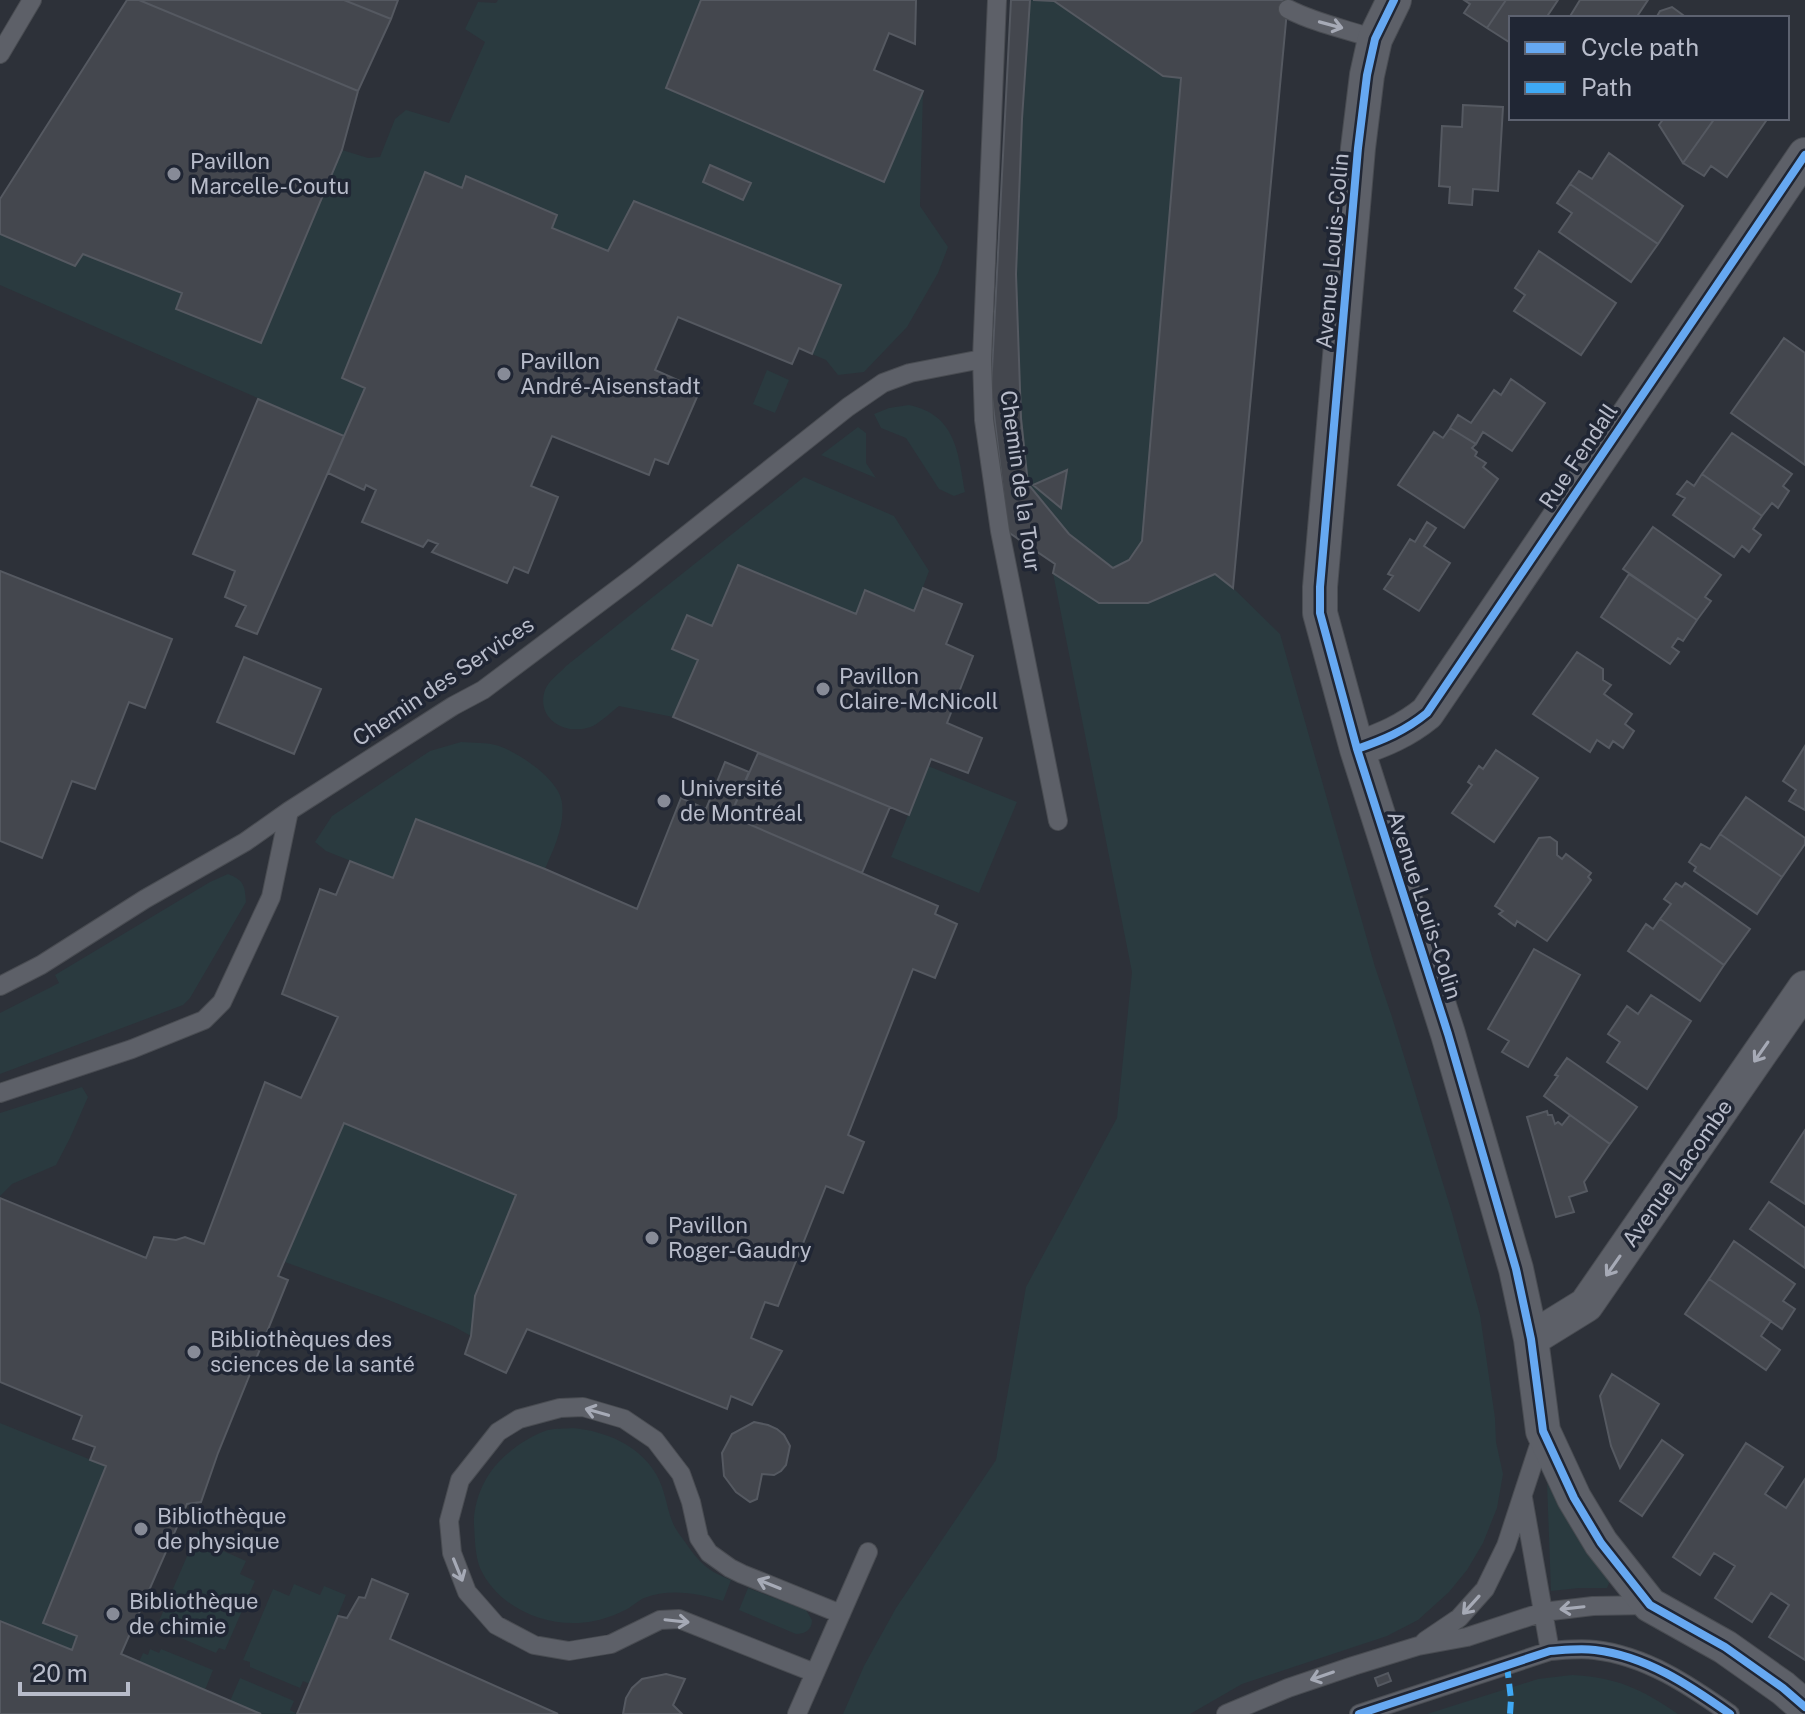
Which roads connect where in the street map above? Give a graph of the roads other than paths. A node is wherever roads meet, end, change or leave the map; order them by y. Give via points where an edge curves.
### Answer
1 (32, 0) edge
2 (997, 0) edge
3 (1394, 0) edge
4 (1288, 9) dead end
5 (1375, 39) junction
6 (0, 54) edge
7 (1805, 155) edge
8 (982, 359) junction
9 (1357, 749) junction
10 (289, 811) junction
11 (1058, 821) dead end
12 (0, 986) edge
13 (1805, 988) edge
14 (0, 1093) edge
15 (1531, 1339) junction
16 (1543, 1431) junction
17 (1522, 1495) junction
18 (868, 1552) dead end
19 (1650, 1605) junction
20 (1543, 1612) junction
21 (841, 1614) junction
22 (1418, 1646) junction
23 (1550, 1651) junction
24 (815, 1673) junction
25 (1805, 1707) edge
26 (797, 1714) edge
27 (1226, 1714) edge
28 (1359, 1714) edge
29 (1730, 1714) edge

1 - 6 lane
2 - 8 lane, Chemin de la Tour
3 - 5 street, Avenue Louis-Colin
4 -> 5 lane
5 - 9 street, Avenue Louis-Colin via 1358,148 1320,587 1320,613
7 - 9 street, Rue Fendall via 1427,713 1387,739
8 - 10 lane, Chemin des Services via 883,383 483,690
8 - 11 lane, Chemin de la Tour via 984,420 1000,531
9 - 15 street, Avenue Louis-Colin via 1448,1034
10 - 12 lane, Chemin des Services
10 - 14 lane via 271,897 222,1002 204,1020
13 -> 15 street, Avenue Lacombe via 1586,1305
15 - 16 street, Avenue Louis-Colin
16 - 17 lane
16 - 19 street, Avenue Louis-Colin via 1601,1543
17 - 20 lane
17 -> 22 lane via 1485,1589 1459,1618
18 - 21 lane
19 -> 20 lane
19 - 25 street, Avenue Louis-Colin via 1725,1647
20 - 22 lane via 1467,1637
20 - 23 lane
21 - 24 lane
21 -> 24 lane via 742,1574 709,1553 699,1538 681,1474 655,1440 624,1419 583,1407 519,1419 498,1432 460,1480 449,1521 452,1553 467,1592 496,1625 534,1645 569,1651 611,1644 660,1620 679,1619
22 -> 27 lane
23 - 28 lane
23 - 29 lane via 1596,1650 1639,1661 1666,1671
24 - 26 lane

